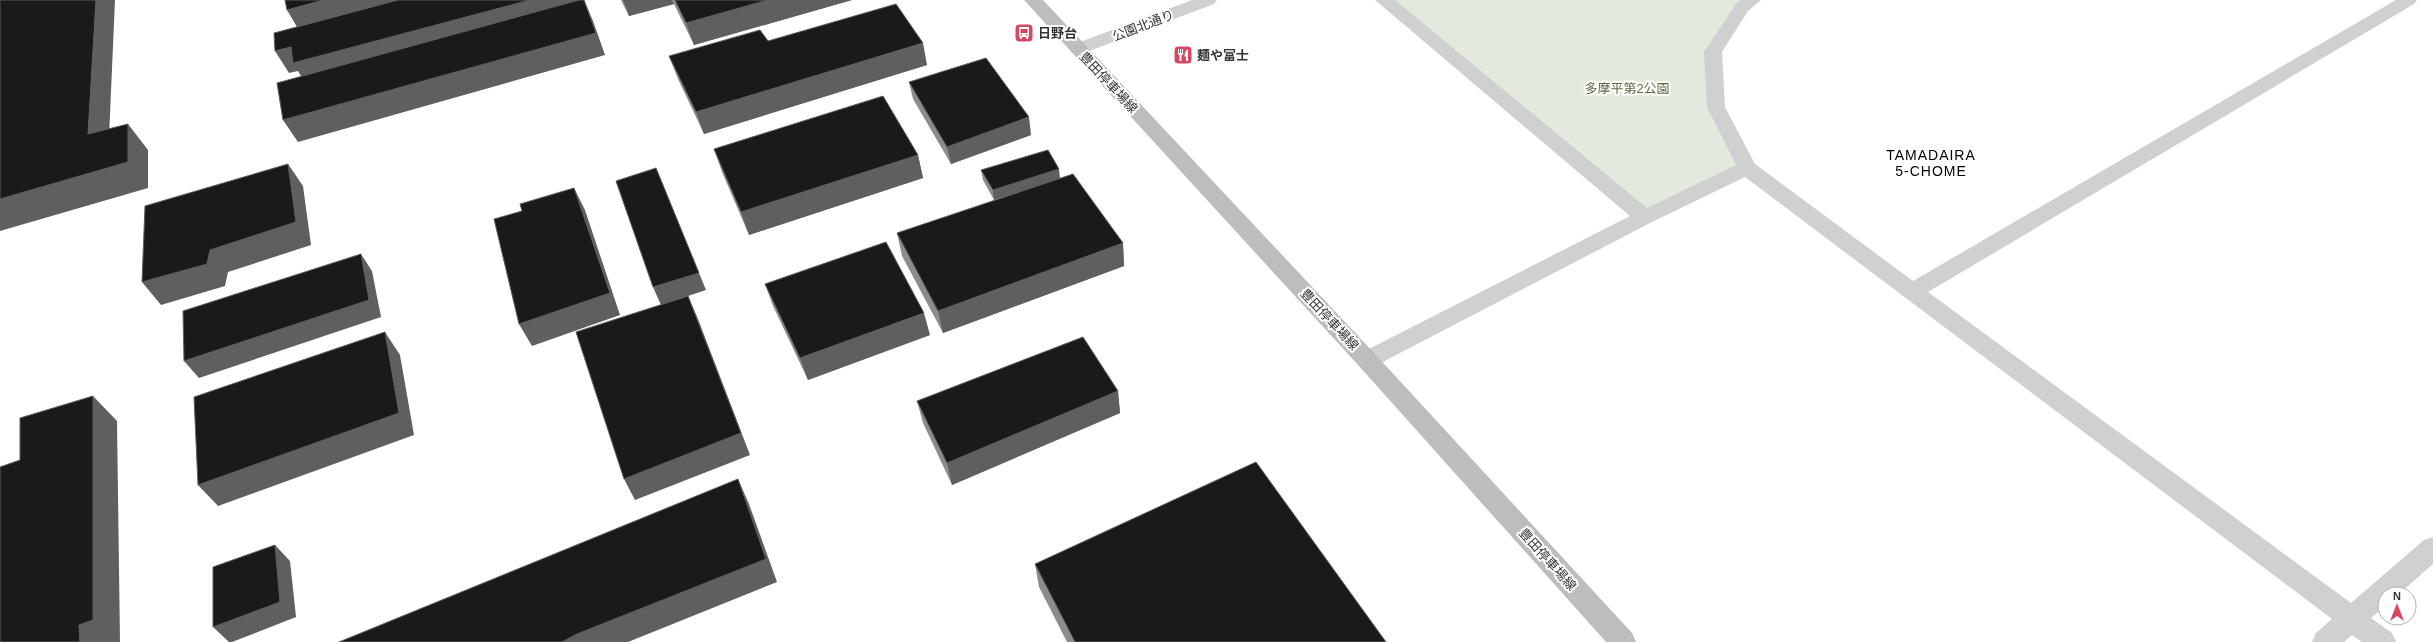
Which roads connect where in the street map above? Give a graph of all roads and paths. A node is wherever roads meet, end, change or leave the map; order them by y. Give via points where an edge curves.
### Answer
1 (1033, 0) edge
2 (1208, 0) edge
3 (1384, 0) edge
4 (1752, 0) edge
5 (2408, 0) edge
6 (1078, 49) junction
7 (1747, 168) junction
8 (1645, 217) junction
9 (1911, 292) junction
10 (1367, 360) junction
11 (2433, 548) edge
12 (2352, 619) junction
13 (1623, 642) edge
14 (2325, 642) edge
15 (2383, 642) edge

1 - 6 main road, 豊田停車場線
2 - 6 street, 公園北通り
3 - 8 street
4 - 7 street via 1742,8 1713,52 1716,107
5 - 9 street
6 - 10 main road, 豊田停車場線
7 - 8 street
7 - 9 street
8 - 10 street
9 - 12 street
10 - 13 main road, 豊田停車場線
11 - 12 street
12 - 14 street
12 - 15 street

